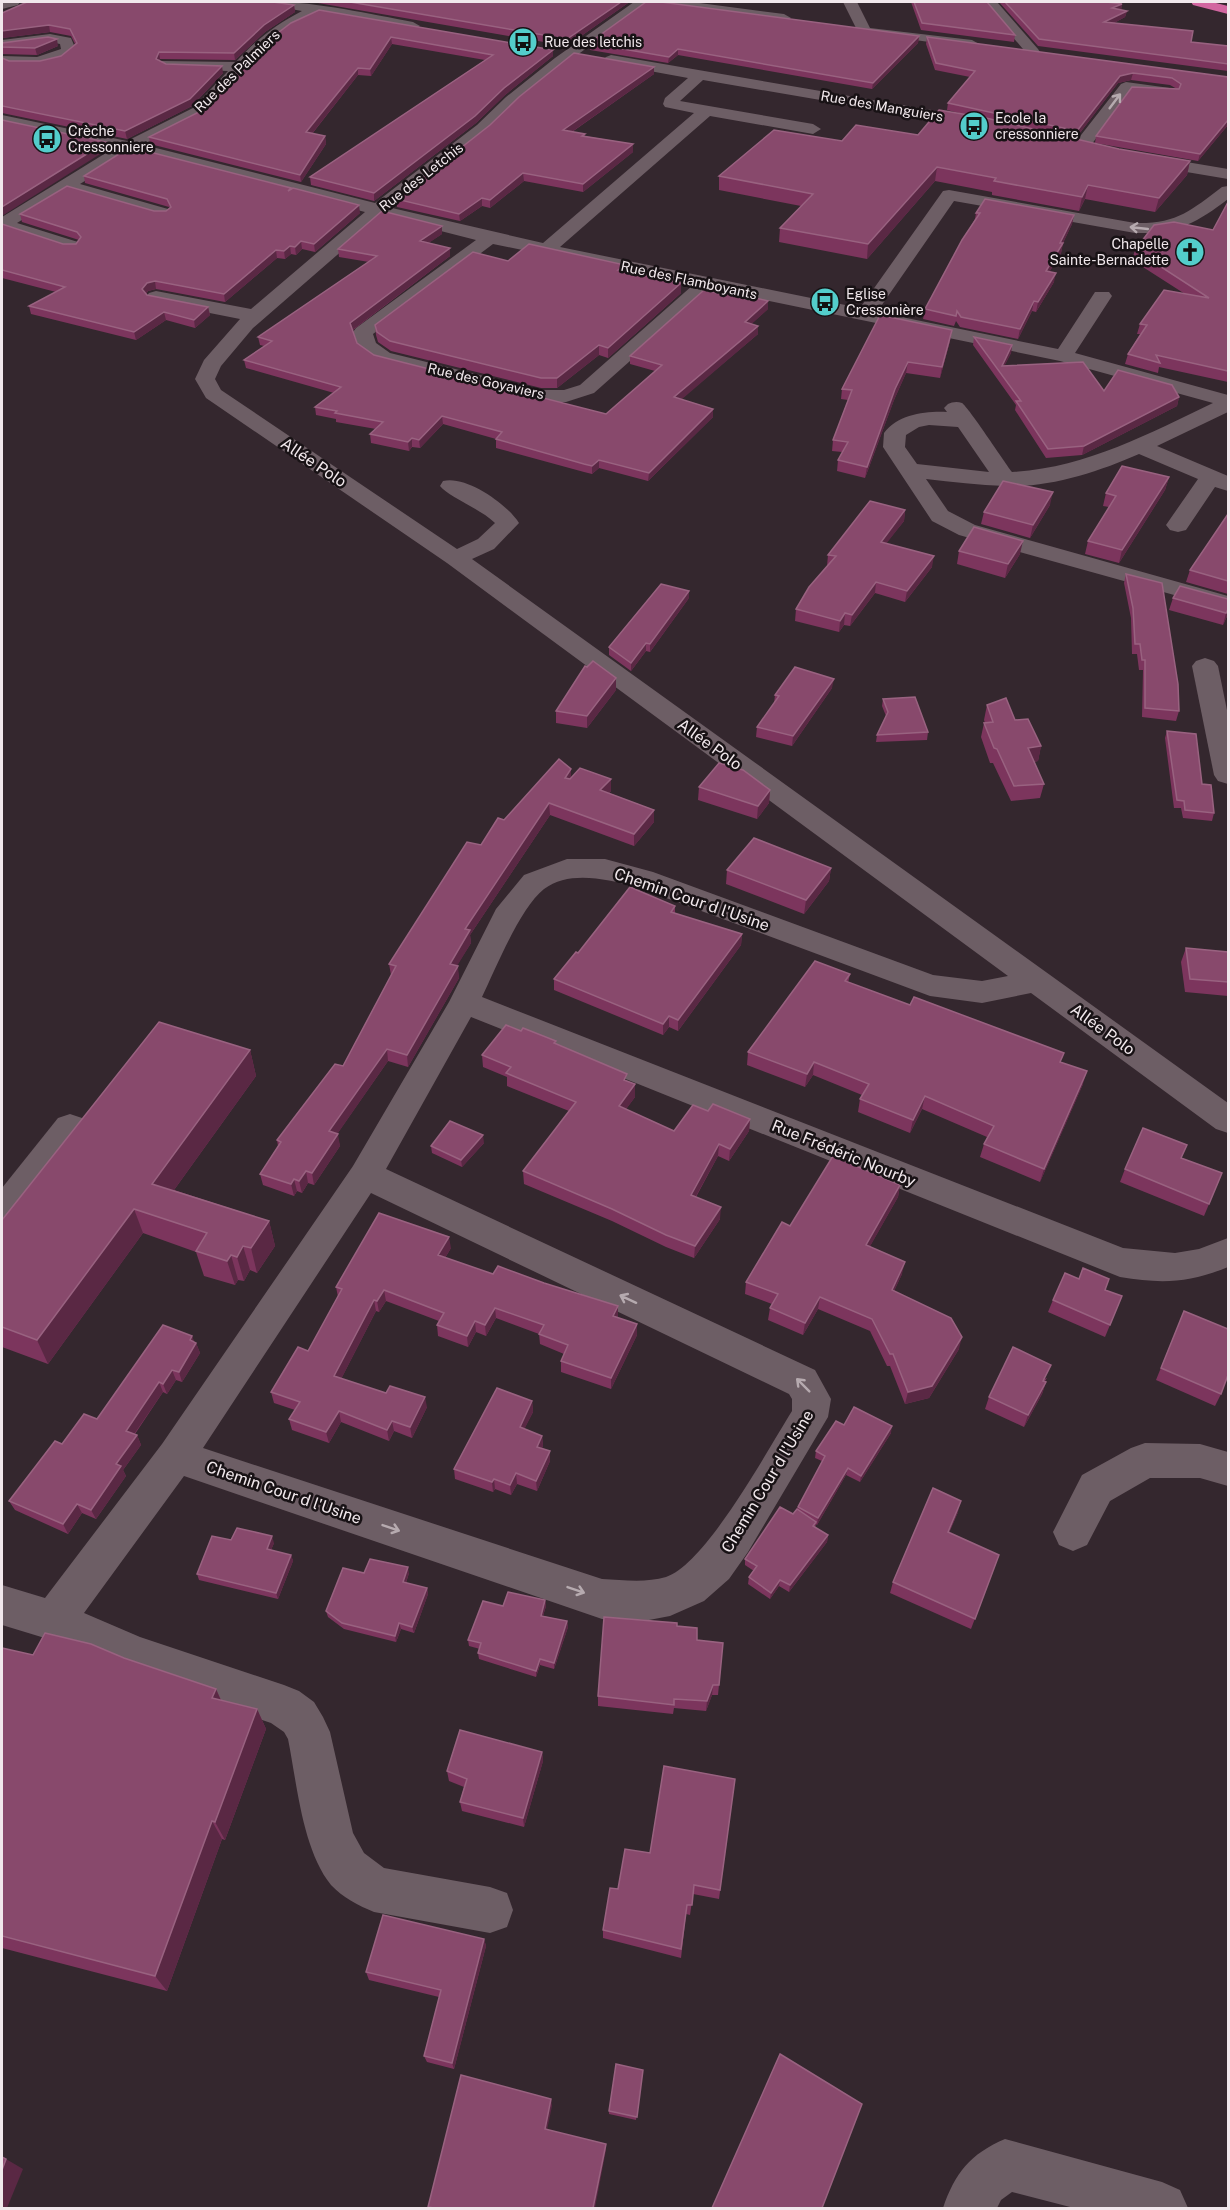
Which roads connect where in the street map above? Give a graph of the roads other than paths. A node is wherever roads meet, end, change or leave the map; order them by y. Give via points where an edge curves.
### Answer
1 (13, 2) edge
2 (273, 2) edge
3 (642, 2) edge
4 (664, 2) edge
5 (850, 2) edge
6 (990, 2) edge
7 (1198, 2) edge
8 (2, 5) edge
9 (398, 6) edge
10 (318, 9) junction
11 (1228, 10) edge
12 (373, 19) junction
13 (793, 20) edge
14 (840, 26) edge
15 (429, 29) edge
16 (863, 29) junction
17 (2, 44) edge
18 (988, 46) edge
19 (1011, 49) edge
20 (550, 50) edge
21 (570, 53) junction
22 (2, 60) edge
23 (167, 64) edge
24 (240, 67) junction
25 (700, 75) junction
26 (1228, 101) edge
27 (706, 111) junction
28 (2, 120) edge
29 (994, 126) edge
30 (813, 129) dead end
31 (129, 146) junction
32 (1100, 152) edge
33 (1128, 157) edge
34 (1228, 174) edge
35 (66, 185) junction
36 (1228, 191) edge
37 (378, 210) junction
38 (162, 213) edge
39 (2, 224) edge
40 (490, 238) junction
41 (72, 246) edge
42 (546, 250) junction
43 (706, 284) junction
44 (1102, 296) dead end
45 (156, 297) edge
46 (255, 316) junction
47 (864, 316) junction
48 (1063, 356) junction
49 (211, 364) joint
50 (1228, 402) edge
51 (1138, 446) junction
52 (909, 470) junction
53 (1006, 480) junction
54 (1220, 480) edge
55 (452, 486) dead end
56 (1178, 525) dead end
57 (455, 558) junction
58 (1228, 603) edge
59 (1205, 666) dead end
60 (1228, 775) edge
61 (1036, 981) junction
62 (464, 1002) junction
63 (1228, 1120) edge
64 (70, 1127) dead end
65 (364, 1176) junction
66 (2, 1213) edge
67 (1228, 1252) edge
68 (176, 1456) junction
69 (1228, 1469) edge
70 (1073, 1533) dead end
71 (2, 1605) edge
72 (53, 1620) junction
73 (490, 1910) dead end
74 (969, 2208) edge
75 (1162, 2208) edge

1 - 8 street
2 - 10 street
3 - 21 street, Rue des Letchis
4 - 13 street
5 - 16 street
6 - 19 street via 1039,53
7 - 11 highway
9 - 12 street
10 - 12 street
10 - 24 street, Rue des Palmiers via 286,24
12 - 15 street
14 - 16 street
16 - 18 street
17 - 22 street via 56,38 66,41 69,50 40,60
20 - 21 street, Rue des Manguiers
21 - 25 street, Rue des Manguiers
21 - 37 street, Rue des Letchis
23 - 24 street
24 - 31 street, Rue des Palmiers via 199,111
25 - 27 street via 670,103
25 - 29 street, Rue des Manguiers
32 -> 26 street via 1074,146 1126,87
27 - 30 street
27 - 42 street
28 - 31 street, Rue des Flamboyants
31 - 35 street, Rue des Palmiers
31 - 37 street, Rue des Flamboyants
33 - 34 street
35 - 38 street
35 - 39 street, Rue des Palmiers
36 -> 47 street via 1187,221 1157,229 948,199
37 - 40 street, Rue des Flamboyants
37 - 46 street, Rue des Letchis
39 - 41 street
40 - 42 street, Rue des Flamboyants
40 - 43 street, Rue des Goyaviers via 363,332 367,346 394,360 541,396 566,396 587,389
42 - 43 street, Rue des Flamboyants
43 - 47 street, Rue des Flamboyants
44 - 48 street
45 - 46 street
46 - 49 street, Rue des Letchis
47 - 48 street, Rue des Flamboyants
48 - 50 street, Rue des Flamboyants
49 - 57 street, Allée Polo via 205,379 213,394
50 - 51 street
51 - 53 street via 1089,467
51 - 54 street
52 - 53 street
52 - 53 street via 894,447 894,433 905,423 961,416
52 - 58 street via 940,516 967,530
54 - 56 street
55 - 57 street via 482,499 508,523 486,544
57 - 61 street, Allée Polo
59 - 60 street
61 - 62 street, Chemin Cour d l'Usine via 982,992 930,985 643,879 605,869 567,869 534,882 510,909
61 - 63 street, Allée Polo
62 - 65 street, Chemin Cour d l'Usine
62 - 67 street, Rue Frédéric Nourby via 1120,1262 1161,1269 1200,1265
64 - 66 street
65 - 68 street, Chemin Cour d l'Usine
68 -> 65 street, Chemin Cour d l'Usine via 602,1599 649,1600 670,1596 689,1587 715,1565 734,1539 813,1408 802,1382
68 - 72 street, Chemin Cour d l'Usine
69 - 70 street via 1200,1461 1145,1460 1096,1488
71 - 72 street
72 - 73 street via 136,1656 284,1706 299,1717 308,1732 332,1841 348,1869 374,1889
74 - 75 street via 983,2182 1005,2165

